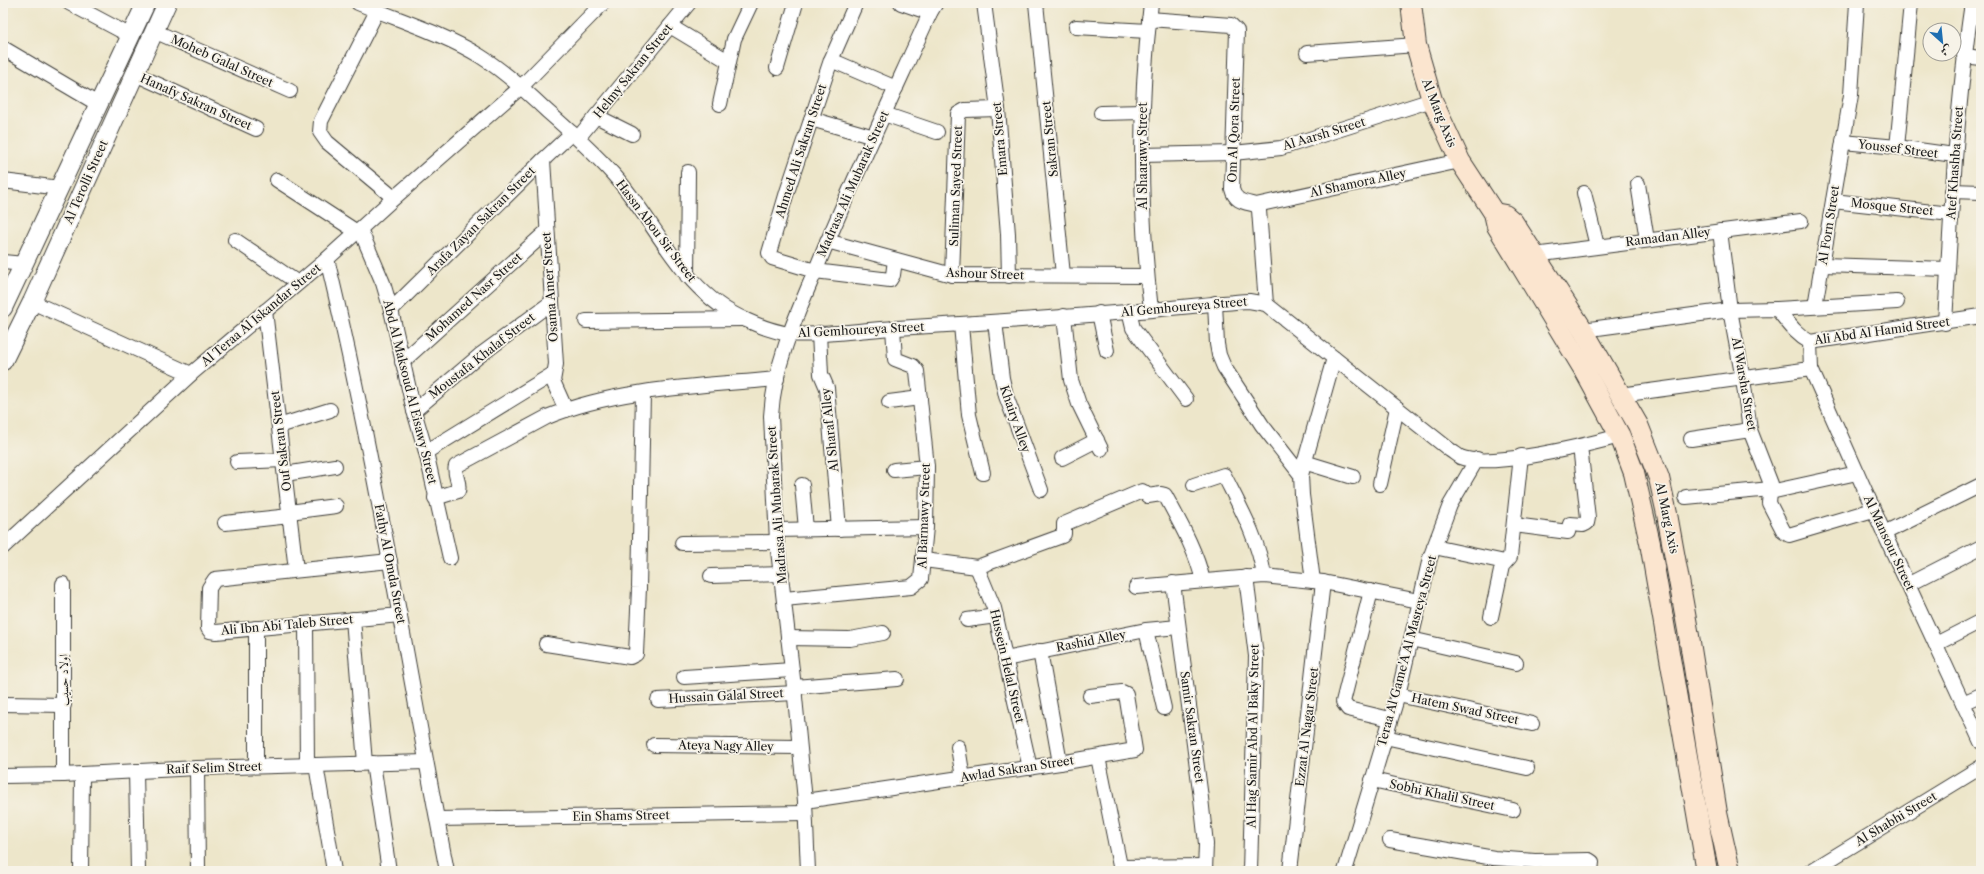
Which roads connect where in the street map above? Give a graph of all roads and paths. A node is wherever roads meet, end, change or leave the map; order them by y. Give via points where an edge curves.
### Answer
1 (69, 3) edge
2 (146, 3) edge
3 (167, 3) edge
4 (358, 3) edge
5 (603, 3) edge
6 (689, 3) edge
7 (751, 3) edge
8 (796, 3) edge
9 (856, 3) edge
10 (901, 3) edge
11 (984, 3) edge
12 (1036, 3) edge
13 (1151, 3) edge
14 (1411, 3) edge
15 (1857, 3) edge
16 (1911, 3) edge
17 (1972, 3) edge
18 (933, 8) edge
19 (377, 11) junction
20 (1148, 25) junction
21 (670, 26) junction
22 (1076, 27) dead end
23 (154, 31) junction
24 (130, 36) junction
25 (1416, 45) junction
26 (3, 48) edge
27 (1307, 53) dead end
28 (1964, 56) junction
29 (1981, 58) edge
30 (831, 60) junction
31 (728, 61) junction
32 (778, 68) dead end
33 (135, 74) junction
34 (521, 87) junction
35 (896, 88) junction
36 (290, 91) dead end
37 (1432, 100) junction
38 (98, 104) junction
39 (720, 104) dead end
40 (998, 108) junction
41 (1143, 112) junction
42 (1101, 113) dead end
43 (884, 114) junction
44 (596, 116) junction
45 (811, 119) junction
46 (256, 129) dead end
47 (937, 132) dead end
48 (632, 134) dead end
49 (575, 136) junction
50 (874, 137) junction
51 (1843, 142) junction
52 (1897, 147) junction
53 (1233, 153) junction
54 (1142, 154) junction
55 (1954, 155) junction
56 (543, 160) junction
57 (1460, 162) junction
58 (688, 172) dead end
59 (277, 180) dead end
60 (3, 181) edge
61 (1638, 184) dead end
62 (60, 188) junction
63 (1952, 191) junction
64 (1981, 192) edge
65 (1584, 193) dead end
66 (394, 198) junction
67 (1833, 201) junction
68 (1256, 205) junction
69 (1494, 213) junction
70 (1951, 214) junction
71 (1801, 221) dead end
72 (358, 231) junction
73 (1720, 231) junction
74 (546, 232) junction
75 (235, 240) dead end
76 (1647, 240) junction
77 (827, 241) junction
78 (1597, 246) junction
79 (1534, 255) junction
80 (327, 259) junction
81 (895, 260) junction
82 (3, 262) edge
83 (24, 264) junction
84 (1823, 265) junction
85 (1948, 269) junction
86 (815, 271) junction
87 (952, 275) junction
88 (1063, 275) junction
89 (687, 276) junction
90 (1009, 276) junction
91 (1147, 276) junction
92 (298, 283) junction
93 (32, 302) junction
94 (552, 302) junction
95 (1897, 302) dead end
96 (1215, 304) junction
97 (1266, 304) junction
98 (1815, 306) junction
99 (3, 308) edge
100 (1777, 309) junction
101 (391, 310) junction
102 (1151, 310) junction
103 (1730, 310) junction
104 (265, 312) junction
105 (1129, 312) junction
106 (1099, 314) junction
107 (1064, 316) junction
108 (1981, 316) edge
109 (744, 319) junction
110 (586, 321) dead end
111 (996, 322) junction
112 (1945, 323) junction
113 (961, 325) junction
114 (893, 328) junction
115 (1583, 330) junction
116 (819, 333) junction
117 (790, 334) junction
118 (1810, 342) junction
119 (1107, 351) dead end
120 (1334, 358) junction
121 (3, 361) edge
122 (402, 362) junction
123 (1811, 369) junction
124 (191, 374) junction
125 (553, 374) junction
126 (777, 379) junction
127 (1743, 379) junction
128 (643, 393) junction
129 (1620, 394) junction
130 (920, 398) junction
131 (1186, 399) dead end
132 (889, 402) dead end
133 (1397, 408) junction
134 (330, 410) dead end
135 (566, 410) junction
136 (414, 411) junction
137 (279, 426) junction
138 (1750, 430) junction
139 (1620, 436) junction
140 (1692, 439) dead end
141 (1580, 446) junction
142 (426, 452) junction
143 (1521, 456) junction
144 (1062, 458) dead end
145 (1476, 459) junction
146 (283, 460) junction
147 (237, 462) dead end
148 (335, 466) dead end
149 (927, 468) junction
150 (1302, 468) junction
151 (894, 470) dead end
152 (983, 473) dead end
153 (1857, 473) junction
154 (285, 474) junction
155 (1353, 477) dead end
156 (1380, 484) dead end
157 (802, 485) dead end
158 (1194, 485) dead end
159 (1981, 485) edge
160 (1041, 490) dead end
161 (1771, 490) junction
162 (1686, 497) dead end
163 (435, 498) junction
164 (336, 506) dead end
165 (1873, 510) junction
166 (289, 514) junction
167 (225, 523) dead end
168 (1514, 525) junction
169 (926, 527) junction
170 (839, 529) junction
171 (806, 530) junction
172 (1884, 533) junction
173 (777, 536) junction
174 (682, 542) dead end
175 (3, 547) edge
176 (1434, 547) junction
177 (1981, 547) edge
178 (450, 558) dead end
179 (924, 560) junction
180 (390, 561) junction
181 (1505, 562) junction
182 (977, 567) junction
183 (296, 570) junction
184 (782, 574) junction
185 (711, 576) dead end
186 (1264, 576) junction
187 (1246, 577) junction
188 (1203, 580) junction
189 (1318, 582) junction
190 (1173, 583) junction
191 (63, 584) dead end
192 (1908, 584) junction
193 (1136, 587) dead end
194 (1371, 591) junction
195 (784, 599) junction
196 (1419, 601) junction
197 (400, 615) junction
198 (996, 616) junction
199 (1491, 617) dead end
200 (353, 619) junction
201 (967, 620) dead end
202 (1981, 621) edge
203 (306, 624) junction
204 (1178, 627) junction
205 (256, 628) junction
206 (1146, 630) junction
207 (883, 633) dead end
208 (788, 638) junction
209 (1411, 639) junction
210 (546, 644) dead end
211 (1936, 644) junction
212 (1040, 651) junction
213 (1005, 659) junction
214 (1516, 663) dead end
215 (792, 670) junction
216 (684, 677) dead end
217 (897, 679) dead end
218 (794, 690) junction
219 (1398, 695) junction
220 (1981, 695) edge
221 (1090, 696) dead end
222 (658, 700) dead end
223 (1963, 703) junction
224 (3, 704) edge
225 (64, 705) junction
226 (1164, 708) dead end
227 (1390, 719) junction
228 (1532, 724) dead end
229 (1385, 737) junction
230 (1981, 742) edge
231 (654, 745) dead end
232 (958, 746) dead end
233 (798, 747) junction
234 (1098, 757) junction
235 (426, 762) junction
236 (369, 763) junction
237 (1060, 764) junction
238 (311, 765) junction
239 (256, 766) junction
240 (1981, 767) edge
241 (197, 768) junction
242 (1030, 768) junction
243 (1527, 768) dead end
244 (136, 771) junction
245 (82, 774) junction
246 (3, 776) edge
247 (63, 776) junction
248 (964, 778) junction
249 (1372, 780) junction
250 (805, 807) junction
251 (1513, 810) dead end
252 (437, 819) junction
253 (1390, 840) dead end
254 (1535, 866) edge
255 (1591, 866) edge
256 (1120, 869) edge
257 (1205, 869) edge
258 (81, 871) edge
259 (138, 871) edge
260 (198, 871) edge
261 (334, 871) edge
262 (389, 871) edge
263 (447, 871) edge
264 (808, 871) edge
265 (1250, 871) edge
266 (1290, 871) edge
267 (1345, 871) edge
268 (1707, 871) edge
269 (1730, 871) edge
270 (1811, 871) edge

1 - 24 street
2 - 24 street, Al Terolli Street
3 - 23 street, Al Terolli Street
4 - 19 street, Hassn Abou Sir Street
5 - 34 street, Al Teraa Al Iskandar Street
6 - 21 street, Helmy Sakran Street
7 - 31 street via 734,38
8 - 32 street
9 - 30 street, Ahmed Ali Sakran Street
10 - 18 street
11 - 40 street, Emara Street
12 - 88 street, Sakran Street
13 - 20 street, Al Shaarawy Street
14 - 25 main road, Al Marg Axis
15 - 51 street, Al Forn Street via 1854,71
16 - 52 street
17 - 28 street, Atef Khashba Street
18 - 35 street, Madrasa Ali Mubarak Street
19 - 34 street, Hassn Abou Sir Street via 479,55
19 - 66 street via 320,127 323,138
20 - 22 street
20 - 41 street, Al Shaarawy Street
20 - 53 street, Om Al Qora Street via 1235,27 1238,36
21 - 31 street
21 - 44 street, Helmy Sakran Street
23 - 33 street, Al Terolli Street
23 - 36 street, Moheb Galal Street
24 - 38 street, Al Terolli Street
25 - 27 street
25 - 37 main road, Al Marg Axis
26 - 38 street
28 - 29 street
28 - 55 street, Atef Khashba Street
30 - 35 street
30 - 45 street, Ahmed Ali Sakran Street
31 - 39 street
33 - 46 street, Hanafy Sakran Street
33 - 93 street, Al Terolli Street
34 - 49 street, Hassn Abou Sir Street
34 - 66 street, Al Teraa Al Iskandar Street
35 - 43 street, Madrasa Ali Mubarak Street
37 - 53 street, Al Aarsh Street via 1281,148
37 - 57 main road, Al Marg Axis
38 - 62 street, Al Terolli Street
40 - 87 street, Suliman Sayed Street via 965,110 958,114
40 - 90 street, Emara Street
41 - 42 street
41 - 54 street, Al Shaarawy Street
43 - 47 street
43 - 50 street, Madrasa Ali Mubarak Street
44 - 48 street
44 - 49 street, Helmy Sakran Street
45 - 50 street
45 - 86 street, Ahmed Ali Sakran Street via 769,253 772,258
49 - 56 street, Arafa Zayan Sakran Street
49 - 89 street, Hassn Abou Sir Street via 628,192
50 - 77 street, Madrasa Ali Mubarak Street
51 - 52 street, Youssef Street
51 - 67 street, Al Forn Street
52 - 55 street, Youssef Street
53 - 54 street, Al Aarsh Street
53 - 68 street, Om Al Qora Street via 1233,194 1238,200
54 - 91 street, Al Shaarawy Street via 1143,232
55 - 63 street, Atef Khashba Street
56 - 74 street, Osama Amer Street
56 - 101 street, Arafa Zayan Sakran Street
57 - 68 street, Al Shamora Alley
57 - 69 main road, Al Marg Axis
58 - 89 street
59 - 72 street
60 - 62 street
61 - 76 street
62 - 83 street, Al Terolli Street
63 - 64 street
63 - 70 street, Atef Khashba Street
65 - 78 street
66 - 72 street, Al Teraa Al Iskandar Street
67 - 70 street, Mosque Street
67 - 84 street, Al Forn Street
68 - 97 street via 1261,216
69 - 79 main road, Al Marg Axis via 1510,218
69 - 139 main road, Al Marg Axis via 1497,226 1562,331
70 - 85 street, Atef Khashba Street
71 - 73 street, Ramadan Alley
72 - 80 street, Al Teraa Al Iskandar Street
72 - 101 street, Abd Al Maksoud Al Eisawy Street via 383,283
73 - 76 street, Ramadan Alley
73 - 103 street, Al Warsha Street
74 - 94 street, Osama Amer Street
74 - 122 street, Mohamed Nasr Street
75 - 92 street
76 - 78 street, Ramadan Alley
77 - 81 street, Ashour Street
77 - 86 street, Madrasa Ali Mubarak Street
78 - 79 street, Ramadan Alley
79 - 115 main road, Al Marg Axis
80 - 92 street, Al Teraa Al Iskandar Street
80 - 180 street, Fathy Al Omda Street
81 - 86 street, Ahmed Ali Sakran Street via 890,280
81 - 87 street, Ashour Street
82 - 83 street
83 - 99 street, Al Terolli Street
84 - 85 street
84 - 98 street, Al Forn Street
85 - 112 street, Atef Khashba Street
86 - 117 street, Madrasa Ali Mubarak Street
87 - 90 street, Ashour Street
88 - 90 street, Ashour Street
88 - 91 street, Ashour Street
89 - 109 street, Hassn Abou Sir Street via 723,308
91 - 102 street, Al Shaarawy Street
92 - 104 street, Al Teraa Al Iskandar Street
93 - 121 street, Al Terolli Street
93 - 124 street
94 - 125 street, Osama Amer Street via 556,367
94 - 136 street, Moustafa Khalaf Street via 479,356
95 - 98 street
96 - 97 street, Al Gemhoureya Street via 1249,301
96 - 102 street, Al Gemhoureya Street
96 - 150 street via 1218,349 1224,367 1275,442
97 - 120 street
98 - 100 street
100 - 103 street
100 - 118 street, Ali Abd Al Hamid Street via 1792,329
101 - 122 street, Abd Al Maksoud Al Eisawy Street
102 - 105 street, Al Gemhoureya Street
103 - 115 street
103 - 127 street, Al Warsha Street
104 - 124 street, Al Teraa Al Iskandar Street
104 - 137 street, Ouf Sakran Street
105 - 106 street, Al Gemhoureya Street
105 - 131 street via 1134,328
106 - 107 street, Al Gemhoureya Street
106 - 119 street
107 - 111 street, Al Gemhoureya Street
107 - 144 street via 1074,392 1099,445
108 - 112 street, Ali Abd Al Hamid Street
109 - 110 street
109 - 117 street, Hassn Abou Sir Street
111 - 113 street, Al Gemhoureya Street
111 - 160 street, Khairy Alley via 1000,367 1006,396
112 - 118 street, Ali Abd Al Hamid Street
113 - 114 street, Al Gemhoureya Street
113 - 152 street via 968,408
114 - 116 street, Al Gemhoureya Street
114 - 130 street, Al Barmawy Street via 894,358 916,369
115 - 129 main road, Al Marg Axis
116 - 117 street, Al Gemhoureya Street
116 - 170 street, Al Sharaf Alley via 821,374 828,388
117 - 126 street, Madrasa Ali Mubarak Street
118 - 123 street, Al Mansour Street
120 - 133 street
120 - 150 street, Ezzat Al Nagar Street
122 - 136 street, Abd Al Maksoud Al Eisawy Street
123 - 127 street
123 - 153 street, Al Mansour Street
124 - 175 street, Al Teraa Al Iskandar Street
125 - 135 street, Osama Amer Street via 553,381
125 - 142 street
126 - 128 street
126 - 173 street, Madrasa Ali Mubarak Street via 771,416
127 - 129 street
127 - 138 street, Al Warsha Street
128 - 135 street via 589,402
128 - 210 street via 636,654 630,658
129 - 269 main road, Al Marg Axis via 1646,443 1664,496 1691,644 1717,813
130 - 132 street
130 - 149 street, Al Barmawy Street
133 - 145 street via 1450,450 1461,457
133 - 156 street
134 - 137 street
135 - 163 street via 547,417 456,466 458,490
136 - 142 street, Abd Al Maksoud Al Eisawy Street
137 - 146 street, Ouf Sakran Street
138 - 140 street
138 - 161 street, Al Warsha Street via 1771,482
139 - 141 street
139 - 268 main road, Al Marg Axis via 1640,496
141 - 143 street
141 - 168 street via 1587,523 1570,524 1568,532
142 - 163 street, Abd Al Maksoud Al Eisawy Street
143 - 145 street
143 - 168 street
145 - 176 street, Teraa Al Game'A Al Masreya Street via 1450,505
146 - 147 street
146 - 154 street, Ouf Sakran Street
148 - 154 street
149 - 151 street
149 - 169 street, Al Barmawy Street
150 - 155 street
150 - 189 street, Ezzat Al Nagar Street via 1302,494
153 - 161 street
153 - 165 street, Al Mansour Street
154 - 166 street, Ouf Sakran Street
157 - 171 street
158 - 186 street via 1224,475 1254,539 1263,563
159 - 172 street
161 - 162 street
161 - 165 street, Al Warsha Street via 1770,503 1787,535
163 - 178 street, Abd Al Maksoud Al Eisawy Street
164 - 166 street
165 - 172 street, Al Mansour Street
166 - 167 street
166 - 183 street, Ouf Sakran Street
168 - 181 street via 1510,557
169 - 170 street
169 - 179 street, Al Barmawy Street
170 - 171 street
171 - 173 street
172 - 192 street, Al Mansour Street
173 - 174 street
173 - 184 street, Madrasa Ali Mubarak Street
176 - 181 street
176 - 196 street, Teraa Al Game'A Al Masreya Street
177 - 192 street
179 - 182 street
179 - 195 street, Al Barmawy Street via 921,579 911,587
180 - 183 street
180 - 197 street, Fathy Al Omda Street
181 - 199 street
182 - 188 street via 1062,536 1064,524 1142,491 1148,496 1165,495 1190,541
182 - 198 street, Hussein Helal Street
183 - 205 street, Ali Ibn Abi Taleb Street via 219,578 211,582 209,630 216,632
184 - 185 street
184 - 195 street, Madrasa Ali Mubarak Street
186 - 187 street
186 - 189 street
187 - 188 street
187 - 265 street, Al Hag Samir Abd Al Baky Street via 1256,656
188 - 190 street
189 - 194 street
189 - 266 street, Ezzat Al Nagar Street
190 - 193 street
190 - 204 street, Samir Sakran Street
191 - 225 street, اولاد حسيب
192 - 211 street, Al Mansour Street
194 - 196 street
194 - 227 street via 1343,702 1348,709
195 - 208 street, Madrasa Ali Mubarak Street
196 - 209 street, Teraa Al Game'A Al Masreya Street
197 - 200 street, Ali Ibn Abi Taleb Street
197 - 235 street, Fathy Al Omda Street
198 - 201 street
198 - 213 street, Hussein Helal Street
200 - 203 street, Ali Ibn Abi Taleb Street
200 - 236 street
202 - 211 street
203 - 205 street, Ali Ibn Abi Taleb Street
203 - 238 street
204 - 206 street, Rashid Alley
204 - 257 street, Samir Sakran Street via 1201,798 1206,844
205 - 239 street
206 - 212 street, Rashid Alley
206 - 226 street
207 - 208 street via 850,639
208 - 215 street, Madrasa Ali Mubarak Street
209 - 214 street
209 - 219 street, Teraa Al Game'A Al Masreya Street
211 - 223 street, Al Mansour Street
212 - 213 street, Rashid Alley
212 - 237 street
213 - 242 street, Hussein Helal Street
215 - 216 street
215 - 218 street, Madrasa Ali Mubarak Street
217 - 218 street, Hussain Galal Street
218 - 222 street, Hussain Galal Street
218 - 233 street, Madrasa Ali Mubarak Street
219 - 227 street, Teraa Al Game'A Al Masreya Street
219 - 228 street, Hatem Swad Street
220 - 223 street
221 - 234 street, Awlad Sakran Street via 1125,693 1136,747 1133,750
223 - 230 street, Al Mansour Street
224 - 225 street
225 - 247 street, اولاد حسيب
227 - 229 street, Teraa Al Game'A Al Masreya Street
229 - 243 street
229 - 249 street, Teraa Al Game'A Al Masreya Street
231 - 233 street, Ateya Nagy Alley
232 - 248 street
233 - 250 street, Madrasa Ali Mubarak Street
234 - 237 street, Awlad Sakran Street
234 - 256 street
235 - 236 street, Raif Selim Street
235 - 252 street, Fathy Al Omda Street
236 - 238 street, Raif Selim Street
236 - 262 street
237 - 242 street, Awlad Sakran Street
238 - 239 street, Raif Selim Street
238 - 261 street
239 - 241 street, Raif Selim Street
240 - 270 street, Al Shabhi Street
241 - 244 street, Raif Selim Street
241 - 260 street
242 - 248 street, Awlad Sakran Street
244 - 245 street, Raif Selim Street
244 - 259 street
245 - 247 street, Raif Selim Street
245 - 258 street
246 - 247 street, Raif Selim Street
248 - 250 street, Awlad Sakran Street
249 - 251 street, Sobhi Khalil Street
249 - 267 street, Teraa Al Game'A Al Masreya Street
250 - 252 street, Ein Shams Street
250 - 264 street, Madrasa Ali Mubarak Street
252 - 263 street, Fathy Al Omda Street
253 - 254 street
254 - 255 street
256 - 257 street

